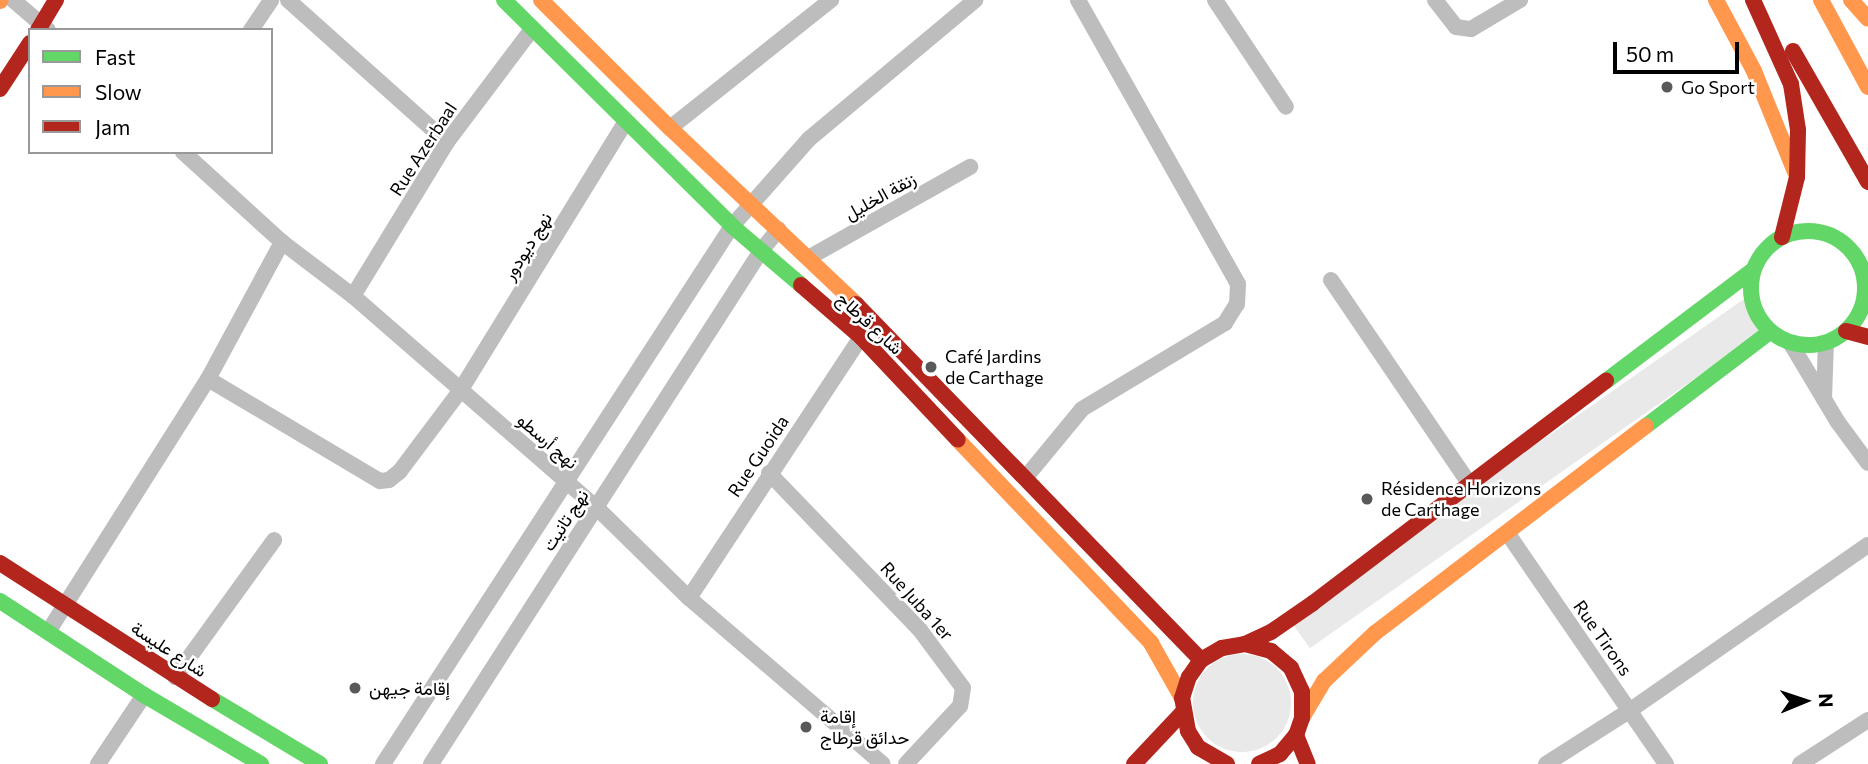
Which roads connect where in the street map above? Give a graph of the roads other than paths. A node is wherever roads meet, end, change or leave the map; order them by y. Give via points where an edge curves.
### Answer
1 (13, 0) edge
2 (56, 0) edge
3 (271, 0) edge
4 (288, 0) edge
5 (504, 0) edge
6 (831, 0) edge
7 (975, 0) edge
8 (1078, 0) edge
9 (1214, 0) edge
10 (1435, 0) edge
11 (1520, 0) edge
12 (1716, 0) edge
13 (1753, 0) edge
14 (1763, 0) edge
15 (1821, 0) edge
16 (1851, 0) edge
17 (552, 3) edge
18 (952, 6) edge
19 (1868, 19) edge
20 (43, 28) edge
21 (252, 28) edge
22 (532, 29) junction
23 (28, 46) edge
24 (1868, 87) edge
25 (0, 89) edge
26 (1286, 107) dead end
27 (626, 121) junction
28 (670, 128) junction
29 (447, 142) junction
30 (185, 154) edge
31 (970, 167) dead end
32 (1797, 177) junction
33 (1868, 182) edge
34 (751, 202) junction
35 (732, 226) junction
36 (779, 229) junction
37 (1782, 237) junction
38 (282, 242) junction
39 (761, 251) junction
40 (810, 257) junction
41 (1753, 270) junction
42 (1331, 280) dead end
43 (353, 296) junction
44 (1846, 331) junction
45 (1770, 332) junction
46 (861, 337) junction
47 (1868, 337) edge
48 (1826, 343) junction
49 (1791, 344) junction
50 (208, 379) junction
51 (460, 391) junction
52 (1824, 399) junction
53 (1868, 463) edge
54 (769, 473) junction
55 (1026, 477) junction
56 (565, 480) junction
57 (1469, 482) junction
58 (596, 507) junction
59 (1508, 534) junction
60 (274, 540) dead end
61 (1868, 545) edge
62 (0, 563) edge
63 (688, 598) junction
64 (0, 601) edge
65 (65, 604) junction
66 (48, 632) junction
67 (1245, 644) junction
68 (1201, 660) junction
69 (175, 677) junction
70 (144, 695) junction
71 (1182, 705) junction
72 (1629, 711) junction
73 (1302, 718) junction
74 (1868, 720) edge
75 (1296, 735) junction
76 (98, 764) edge
77 (261, 764) edge
78 (320, 764) edge
79 (383, 764) edge
80 (431, 764) edge
81 (883, 764) edge
82 (906, 764) edge
83 (1134, 764) edge
84 (1227, 764) edge
85 (1259, 764) edge
86 (1308, 764) edge
87 (1546, 764) edge
88 (1666, 764) edge
89 (1800, 764) edge

1 - 20 street
2 - 20 main road
3 - 21 street
4 - 29 street
5 - 22 main road, شارع قرطاج
6 - 28 street
7 - 18 street
8 - 55 street via 1238,284 1237,304 1225,323 1082,409
9 - 26 street
10 - 11 street via 1456,27 1471,29
12 - 32 main road via 1754,71
13 - 32 main road via 1791,84 1798,131
14 - 33 main road
15 - 24 main road
16 - 19 main road
17 - 28 main road, شارع قرطاج
18 - 34 street via 809,139
22 - 27 main road, شارع قرطاج
22 - 29 street, Rue Azerbaal
23 - 25 main road
27 - 35 main road, شارع قرطاج
27 - 51 street, نهج ديودور
28 - 34 main road, شارع قرطاج
29 - 43 street, Rue Azerbaal
30 - 38 street, نهج أرسطو
31 - 40 street, زنقة الخليل
32 - 37 main road
34 - 35 street
34 - 36 main road, شارع قرطاج
35 - 39 main road, شارع قرطاج
35 - 56 street
36 - 39 street, نهج تانيت
36 - 40 main road, شارع قرطاج
37 - 41 main road via 1760,256
37 - 44 main road via 1811,231 1825,234 1839,240 1854,256 1864,276 1865,291 1863,306
38 - 43 street, نهج أرسطو
38 - 50 street
39 - 46 main road, شارع قرطاج
39 - 58 street, نهج تانيت
40 - 55 main road, شارع قرطاج
41 - 45 main road via 1751,299
41 - 57 main road
42 - 57 street
43 - 51 street, نهج أرسطو
44 - 47 main road
44 - 48 main road
45 - 49 main road
45 - 59 main road
46 - 54 street, Rue Guoida
46 - 71 main road, شارع قرطاج via 1151,643
48 - 49 main road
48 - 52 street
49 - 52 street
50 - 51 street, نهج ديودور via 380,481 400,471
50 - 65 street
51 - 56 street, نهج أرسطو
52 - 53 street
54 - 63 street, Rue Guoida
54 - 82 street, Rue Juba 1er via 920,630 963,688 960,706
55 - 68 main road, شارع قرطاج
56 - 58 street, نهج أرسطو
56 - 79 street
57 - 67 main road via 1272,632
58 - 63 street, نهج أرسطو
58 - 80 street, نهج تانيت
59 - 72 street, Rue Tirons
59 - 73 main road via 1375,633 1324,681
60 - 69 street
61 - 72 street
62 - 65 main road, شارع عليسة
63 - 81 street, نهج أرسطو
64 - 66 main road
65 - 66 street
65 - 69 main road, شارع عليسة
66 - 70 main road
67 - 68 main road via 1222,648
67 - 73 main road via 1271,651 1291,668 1302,692
68 - 71 main road via 1189,677
69 - 78 main road, شارع عليسة
70 - 76 street
70 - 77 main road
71 - 83 main road
71 - 84 main road, شارع قرطاج via 1188,731 1198,747
72 - 87 street
72 - 88 street, Rue Tirons
73 - 75 main road
74 - 89 street
75 - 85 main road via 1280,754
75 - 86 main road

